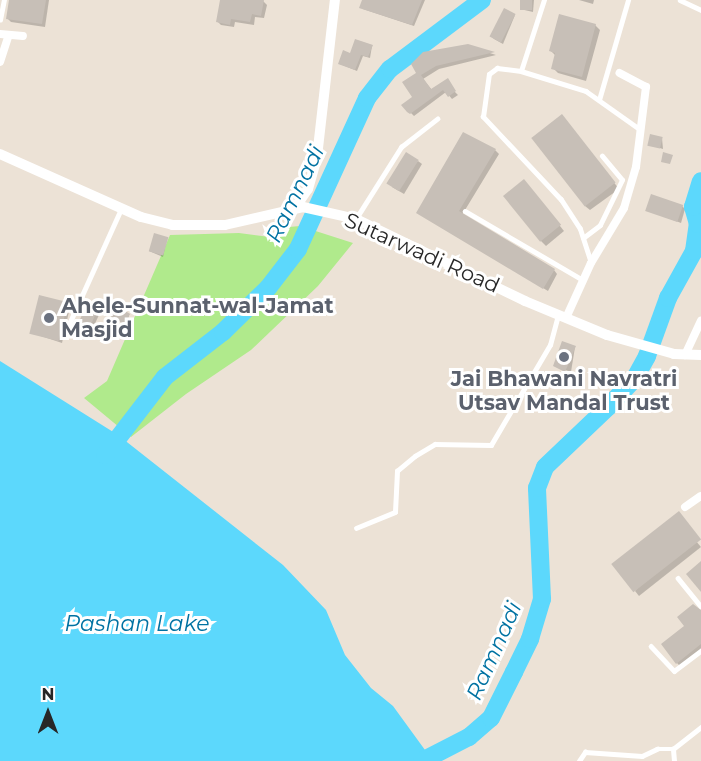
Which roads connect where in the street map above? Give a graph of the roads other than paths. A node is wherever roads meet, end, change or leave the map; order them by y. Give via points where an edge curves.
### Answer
1 (4, 0) edge
2 (335, 0) edge
3 (544, 0) edge
4 (628, 0) edge
5 (680, 0) edge
6 (701, 9) edge
7 (0, 20) edge
8 (4, 34) edge
9 (23, 36) dead end
10 (0, 62) edge
11 (521, 71) junction
12 (620, 72) dead end
13 (599, 100) junction
14 (437, 119) dead end
15 (638, 128) junction
16 (0, 154) edge
17 (602, 156) dead end
18 (299, 208) junction
19 (121, 209) junction
20 (465, 211) dead end
21 (356, 219) junction
22 (583, 237) junction
23 (591, 263) junction
24 (583, 280) junction
25 (562, 317) junction
26 (701, 321) edge
27 (65, 333) dead end
28 (679, 354) junction
29 (701, 355) edge
30 (701, 496) edge
31 (685, 507) dead end
32 (356, 528) dead end
33 (678, 578) dead end
34 (701, 606) edge
35 (651, 646) dead end
36 (701, 651) edge
37 (701, 727) edge
38 (673, 749) junction
39 (579, 761) edge
40 (674, 761) edge

1 - 7 lane
2 - 18 street via 317,158
3 - 11 lane
4 - 13 lane
5 - 6 lane
8 - 9 street
8 - 10 street
11 - 13 lane via 586,91
11 - 22 lane via 497,68 489,74 483,117 561,200
12 - 15 street via 646,87
13 - 15 lane
14 - 21 lane via 401,147
15 - 23 street via 636,167 624,208
16 - 19 street, Sutarwadi Road
17 - 22 lane via 622,180 600,225
18 - 19 street, Sutarwadi Road via 225,225 198,226 162,222
18 - 21 street, Sutarwadi Road
19 - 27 lane
20 - 24 lane
21 - 25 street, Sutarwadi Road
22 - 23 lane
23 - 24 street
24 - 25 street
25 - 28 street, Sutarwadi Road
25 - 32 lane via 550,345 491,445 435,444 415,456 397,471 395,512
26 - 28 street
28 - 29 street
30 - 31 street
33 - 34 lane
35 - 36 lane via 674,671
37 - 38 lane
38 - 39 lane via 657,749 642,756 585,752
38 - 40 lane

